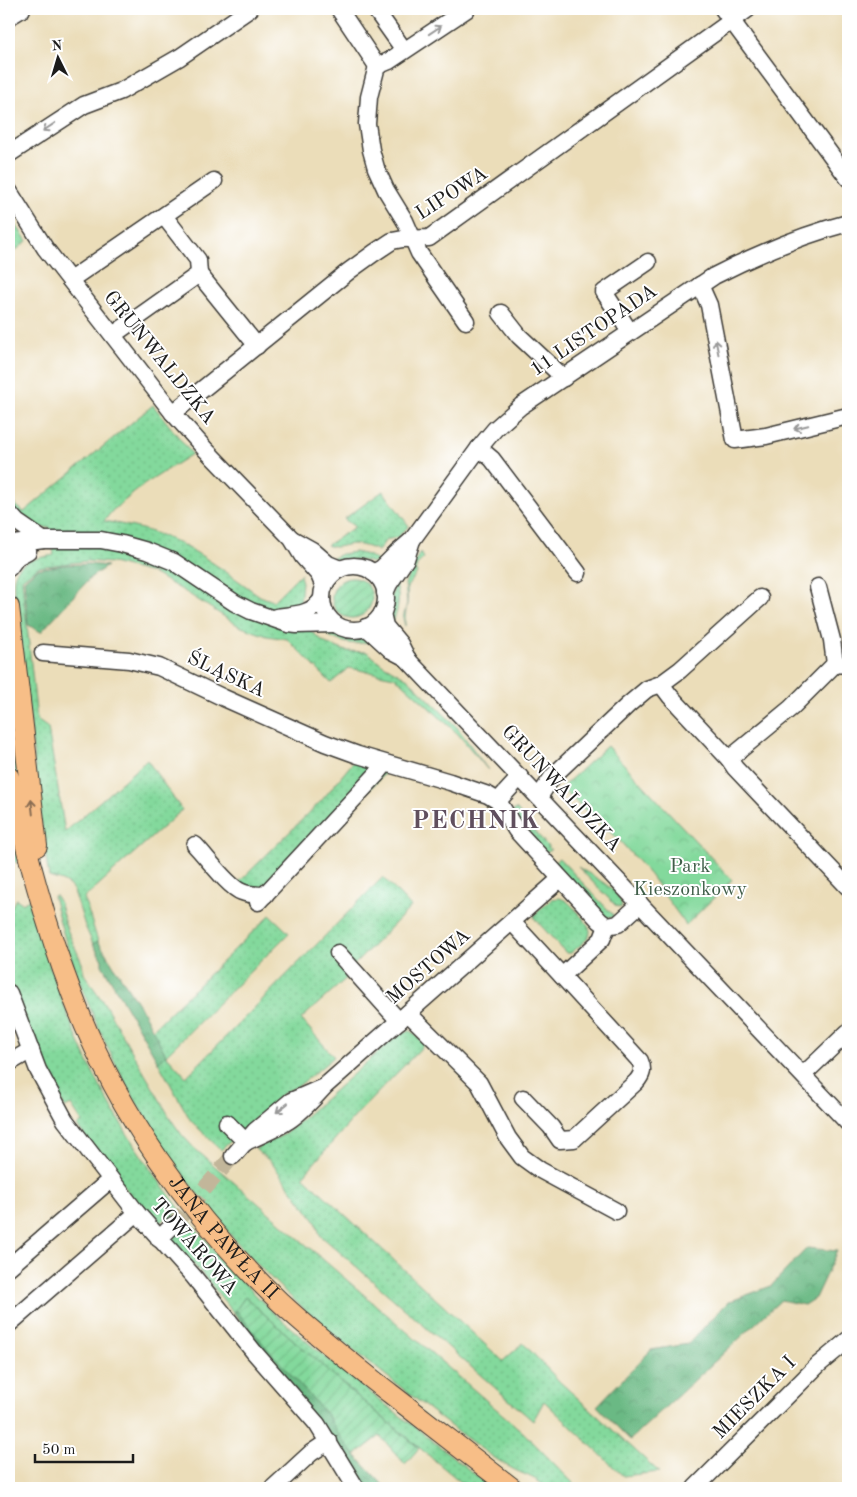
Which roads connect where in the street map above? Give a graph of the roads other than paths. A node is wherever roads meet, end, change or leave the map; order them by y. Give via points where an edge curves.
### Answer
1 (22, 9) edge
2 (250, 9) edge
3 (339, 9) edge
4 (375, 9) edge
5 (467, 9) edge
6 (748, 9) edge
7 (727, 15) edge
8 (9, 17) edge
9 (404, 50) junction
10 (377, 66) junction
11 (9, 154) edge
12 (848, 178) edge
13 (214, 181) dead end
14 (9, 191) edge
15 (164, 216) junction
16 (848, 222) edge
17 (413, 240) junction
18 (648, 262) dead end
19 (199, 274) junction
20 (70, 280) junction
21 (700, 285) junction
22 (501, 313) dead end
23 (466, 321) dead end
24 (630, 332) junction
25 (113, 335) junction
26 (257, 346) junction
27 (564, 378) junction
28 (173, 413) junction
29 (848, 416) edge
30 (479, 448) junction
31 (9, 513) edge
32 (292, 539) junction
33 (43, 540) junction
34 (63, 540) junction
35 (412, 540) junction
36 (9, 546) edge
37 (28, 551) junction
38 (9, 553) edge
39 (9, 568) edge
40 (340, 569) junction
41 (374, 573) junction
42 (578, 573) dead end
43 (818, 587) dead end
44 (323, 593) junction
45 (385, 593) junction
46 (760, 598) dead end
47 (9, 608) edge
48 (382, 613) junction
49 (271, 617) junction
50 (334, 624) junction
51 (366, 627) junction
52 (43, 653) dead end
53 (408, 660) junction
54 (842, 664) edge
55 (661, 684) junction
56 (729, 759) junction
57 (385, 764) junction
58 (520, 777) junction
59 (9, 778) edge
60 (539, 797) junction
61 (493, 798) junction
62 (195, 845) dead end
63 (560, 879) junction
64 (848, 887) edge
65 (43, 903) junction
66 (640, 904) junction
67 (512, 922) junction
68 (607, 926) junction
69 (338, 953) dead end
70 (562, 976) junction
71 (9, 993) edge
72 (404, 1017) junction
73 (848, 1032) edge
74 (30, 1050) junction
75 (9, 1063) edge
76 (802, 1075) junction
77 (523, 1098) dead end
78 (227, 1123) dead end
79 (848, 1123) edge
80 (246, 1142) junction
81 (233, 1156) tunnel mouth
82 (110, 1180) junction
83 (616, 1211) dead end
84 (137, 1214) junction
85 (173, 1225) tunnel mouth
86 (159, 1240) junction
87 (9, 1267) edge
88 (9, 1324) edge
89 (848, 1340) edge
90 (329, 1441) junction
91 (273, 1488) edge
92 (356, 1488) edge
93 (512, 1488) edge
94 (695, 1488) edge

1 - 8 street
2 -> 11 street via 180,57 121,91 71,112
3 - 10 street
4 - 9 street
9 -> 5 street
6 - 7 street, LIPOWA
7 - 12 street
7 - 17 street, LIPOWA via 446,227 429,238
9 - 10 street
10 - 17 street via 367,111 371,150 381,180
13 - 15 street
14 - 20 street, GRUNWALDZKA
15 - 19 street via 198,260
15 - 20 street
16 - 21 street, 11 LISTOPADA via 757,255
17 - 23 street
17 - 26 street, LIPOWA via 392,241 374,253
18 - 24 street via 604,292
19 - 25 street
19 - 26 street
20 - 25 street, GRUNWALDZKA
21 - 24 street, 11 LISTOPADA
29 -> 21 street via 766,436 735,440 709,306
22 - 27 street via 519,336
24 - 27 street, 11 LISTOPADA
25 - 28 street, GRUNWALDZKA
26 - 28 street, LIPOWA
27 - 30 street, 11 LISTOPADA via 515,411
28 - 32 street, GRUNWALDZKA
30 - 35 street, 11 LISTOPADA
30 - 42 street via 492,459
31 - 33 street
32 - 40 street, GRUNWALDZKA
32 - 44 street, GRUNWALDZKA via 319,575
33 - 34 street
33 - 36 street
34 - 37 street
34 - 49 street via 101,540 147,551 188,570 235,603
35 - 41 street, 11 LISTOPADA
35 - 45 street, 11 LISTOPADA via 406,560
37 - 38 street
37 - 39 street via 17,557
40 - 41 street via 354,566
40 - 44 street via 330,576
41 - 45 street
43 - 54 street
44 - 49 street via 313,609
44 - 50 street via 325,613
45 - 48 street
46 - 55 street
65 -> 47 main road, JANA PAWŁA II
48 - 51 street
48 - 53 street, GRUNWALDZKA via 385,626
49 - 50 street via 288,624
50 - 51 street via 349,630
51 - 53 street, GRUNWALDZKA via 391,650
52 - 57 street, ŚLĄSKA via 129,660 159,667 325,743
53 - 58 street, GRUNWALDZKA
54 - 56 street
55 - 56 street
55 - 60 street via 647,688 631,709 553,776
56 - 64 street
57 - 61 street, ŚLĄSKA
57 - 62 street via 261,898 240,892
58 - 60 street, GRUNWALDZKA
58 - 61 street
59 - 65 main road, JANA PAWŁA II
60 - 66 street, GRUNWALDZKA
61 - 63 street via 516,830
63 - 67 street, MOSTOWA
63 - 68 street
65 - 93 main road, JANA PAWŁA II via 73,996 100,1057 153,1151 203,1219 250,1272 296,1316
66 - 68 street via 618,924
66 - 76 street, GRUNWALDZKA
67 - 70 street
67 - 72 street, MOSTOWA
68 - 70 street via 602,938
69 - 72 street
70 - 77 street via 640,1061 641,1075 574,1140 560,1140
71 - 74 street, TOWAROWA
72 - 80 street, MOSTOWA via 325,1086 291,1100
72 - 83 street via 479,1084 522,1157
73 - 76 street
74 - 75 street
74 - 82 street, TOWAROWA via 65,1120
76 - 79 street, GRUNWALDZKA
78 - 80 street
80 - 81 street, MOSTOWA
82 - 84 street, TOWAROWA
82 - 87 street
84 - 86 street, TOWAROWA
84 - 88 street
85 - 86 street
86 - 90 street, TOWAROWA via 194,1277
89 - 94 street, MIESZKA I via 818,1365
90 - 91 street
90 - 92 street, TOWAROWA

